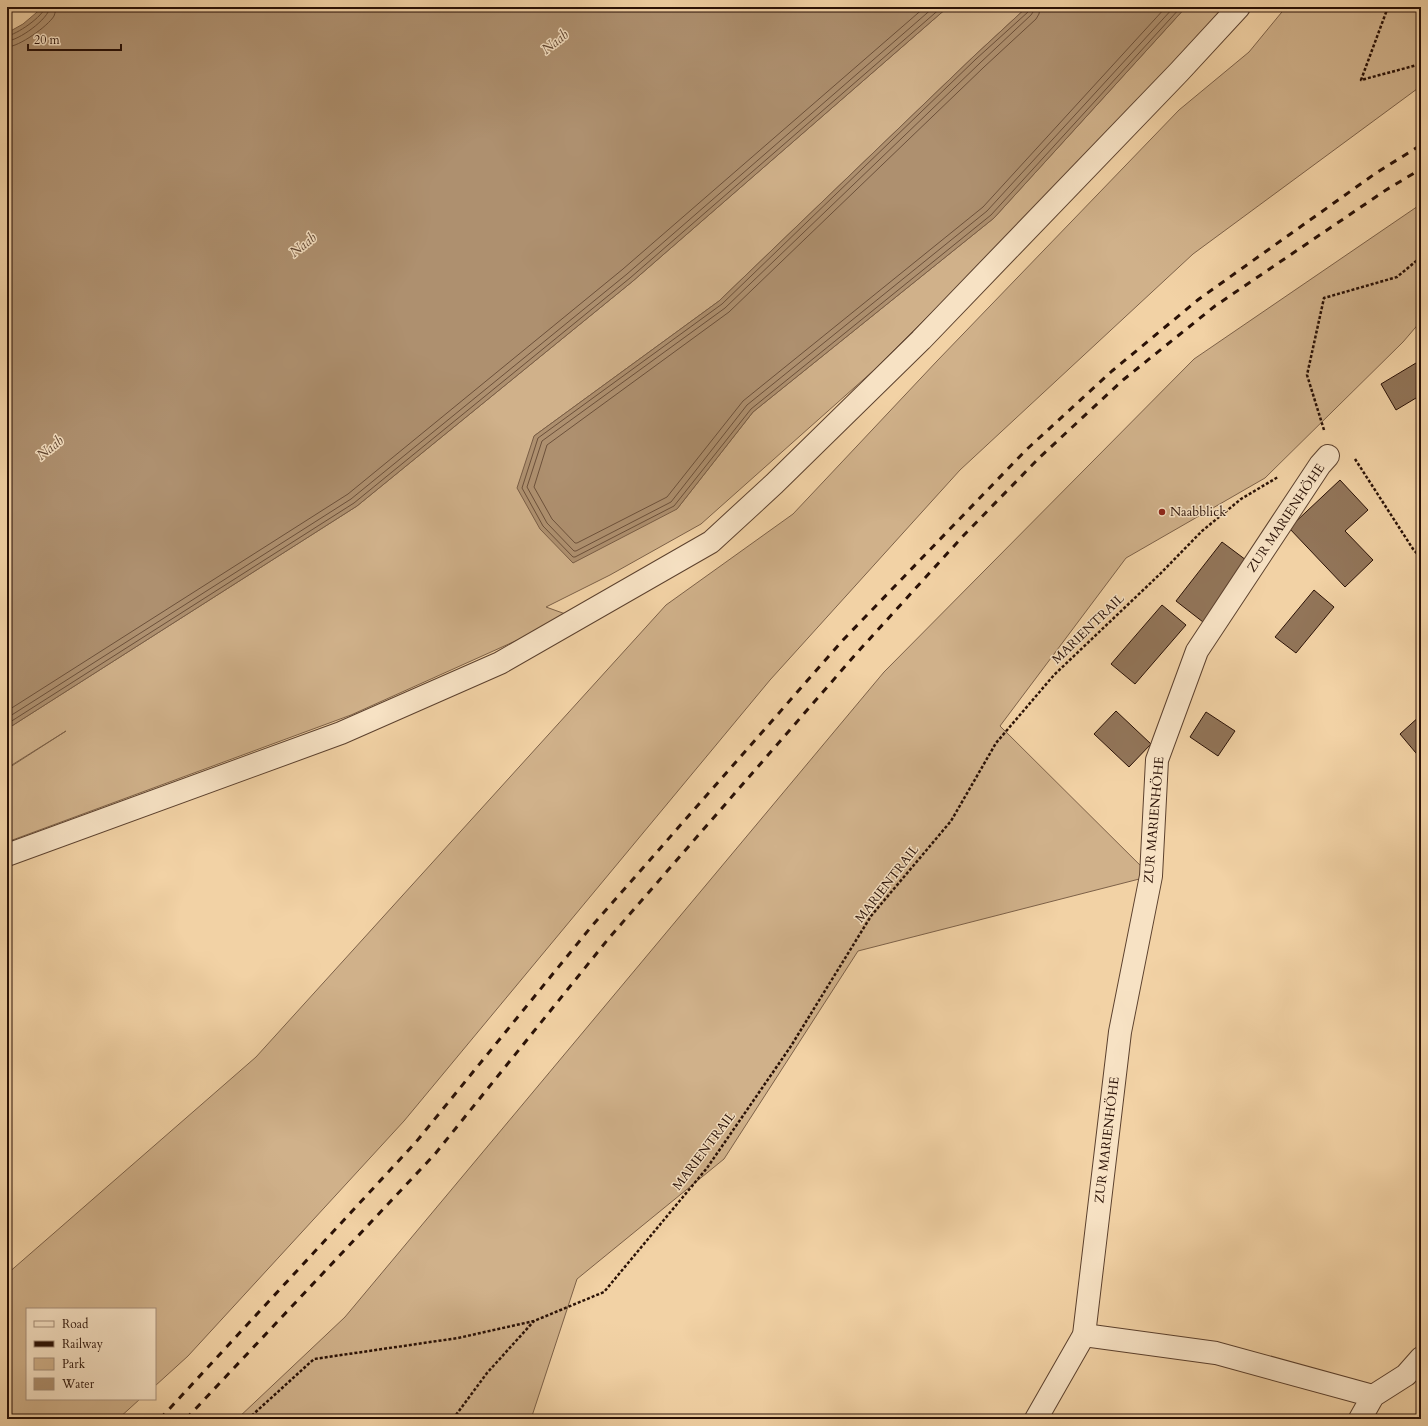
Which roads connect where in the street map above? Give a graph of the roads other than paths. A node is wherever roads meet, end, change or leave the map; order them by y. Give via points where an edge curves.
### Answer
1 (1239, 7) edge
2 (1328, 456) road end
3 (7, 855) edge
4 (1084, 1335) junction
5 (1421, 1358) edge
6 (1373, 1396) junction
7 (1036, 1419) edge
8 (1360, 1419) edge

1 - 3 street via 921,340 711,542 500,664 341,733
2 - 4 street, ZUR MARIENHÖHE via 1197,651 1157,760 1151,876 1120,1032
4 - 6 street via 1216,1352
4 - 7 street, ZUR MARIENHÖHE
5 - 6 street via 1406,1375
6 - 8 street

